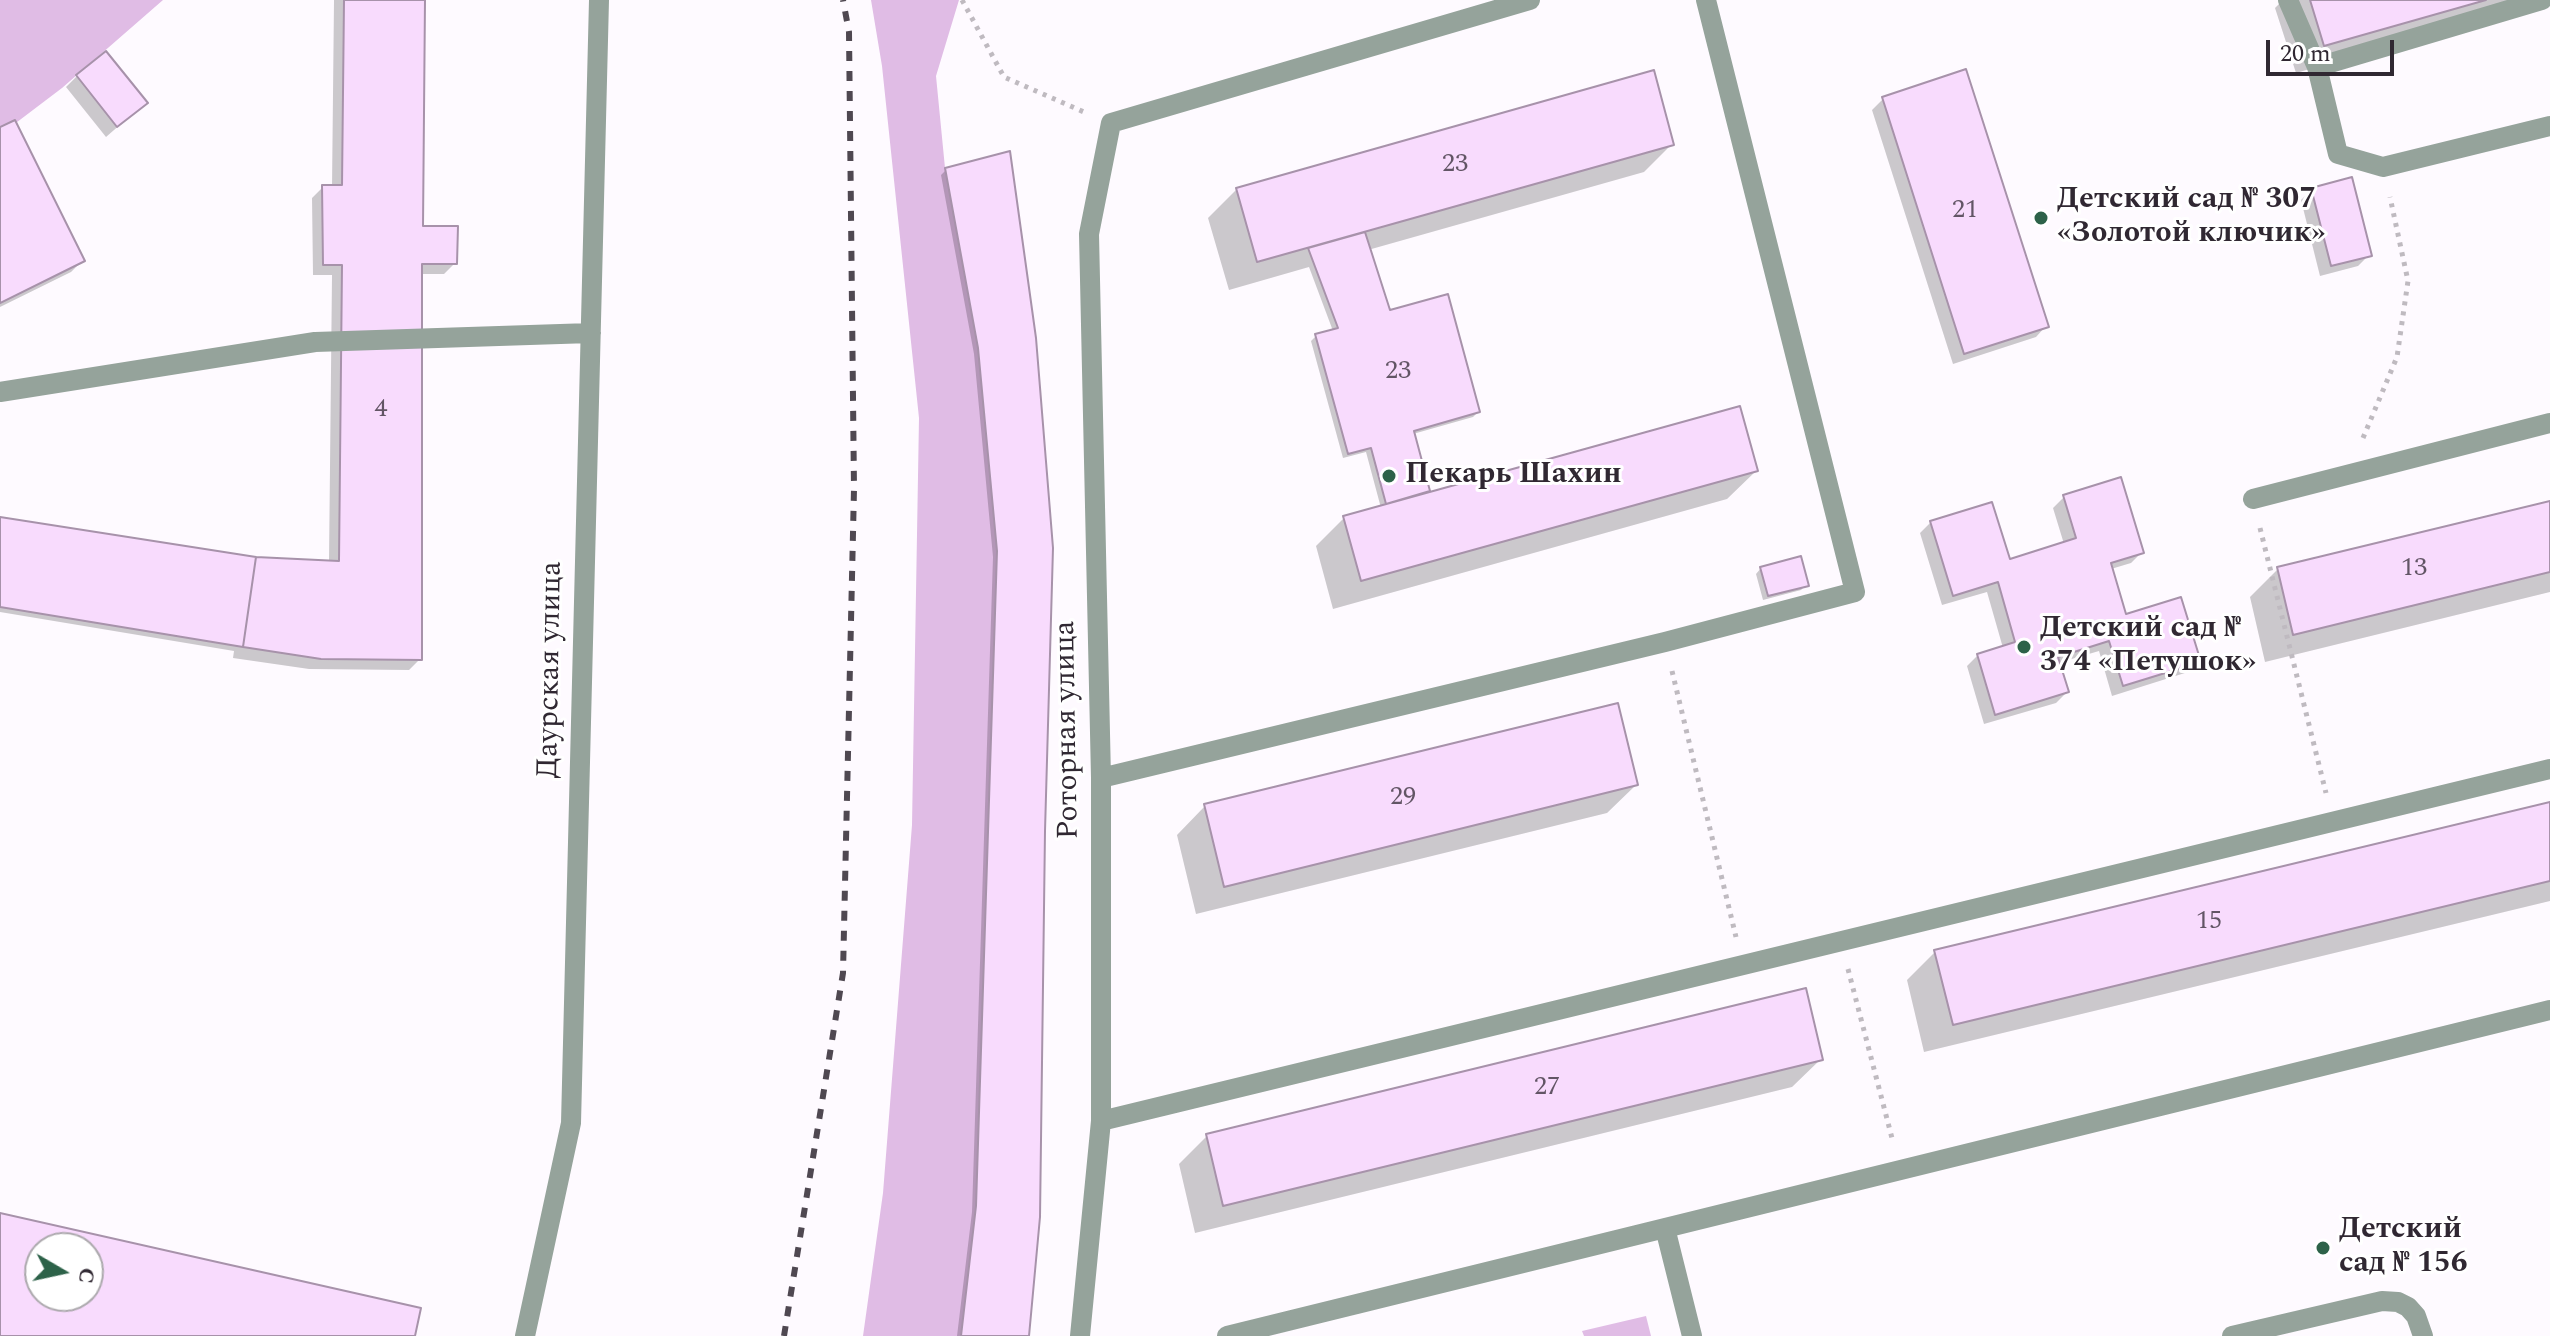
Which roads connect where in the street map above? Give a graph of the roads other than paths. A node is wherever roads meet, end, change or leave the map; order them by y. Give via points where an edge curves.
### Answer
1 (599, 0) edge
2 (1530, 0) edge
3 (1706, 0) edge
4 (2288, 0) edge
5 (2542, 0) edge
6 (2317, 67) junction
7 (2550, 126) edge
8 (591, 333) junction
9 (0, 392) edge
10 (2550, 423) edge
11 (2253, 499) road end
12 (2550, 769) edge
13 (1101, 778) junction
14 (2550, 1010) edge
15 (1101, 1121) junction
16 (1665, 1228) junction
17 (525, 1336) edge
18 (1080, 1336) edge
19 (1227, 1336) edge
20 (1692, 1336) edge
21 (2232, 1336) edge
22 (2423, 1336) edge

1 - 8 street, Даурская улица
2 - 13 street, Роторная улица via 1111,123 1089,234
3 - 13 street via 1855,592
4 - 6 street
5 - 6 street
6 - 7 street via 2338,154 2383,167
8 - 9 street via 315,342
8 - 17 street, Даурская улица via 571,1123
10 - 11 street
12 - 15 street
13 - 15 street, Роторная улица
14 - 16 street
15 - 18 street, Роторная улица
16 - 19 street
16 - 20 street
21 - 22 street via 2382,1301 2408,1307

